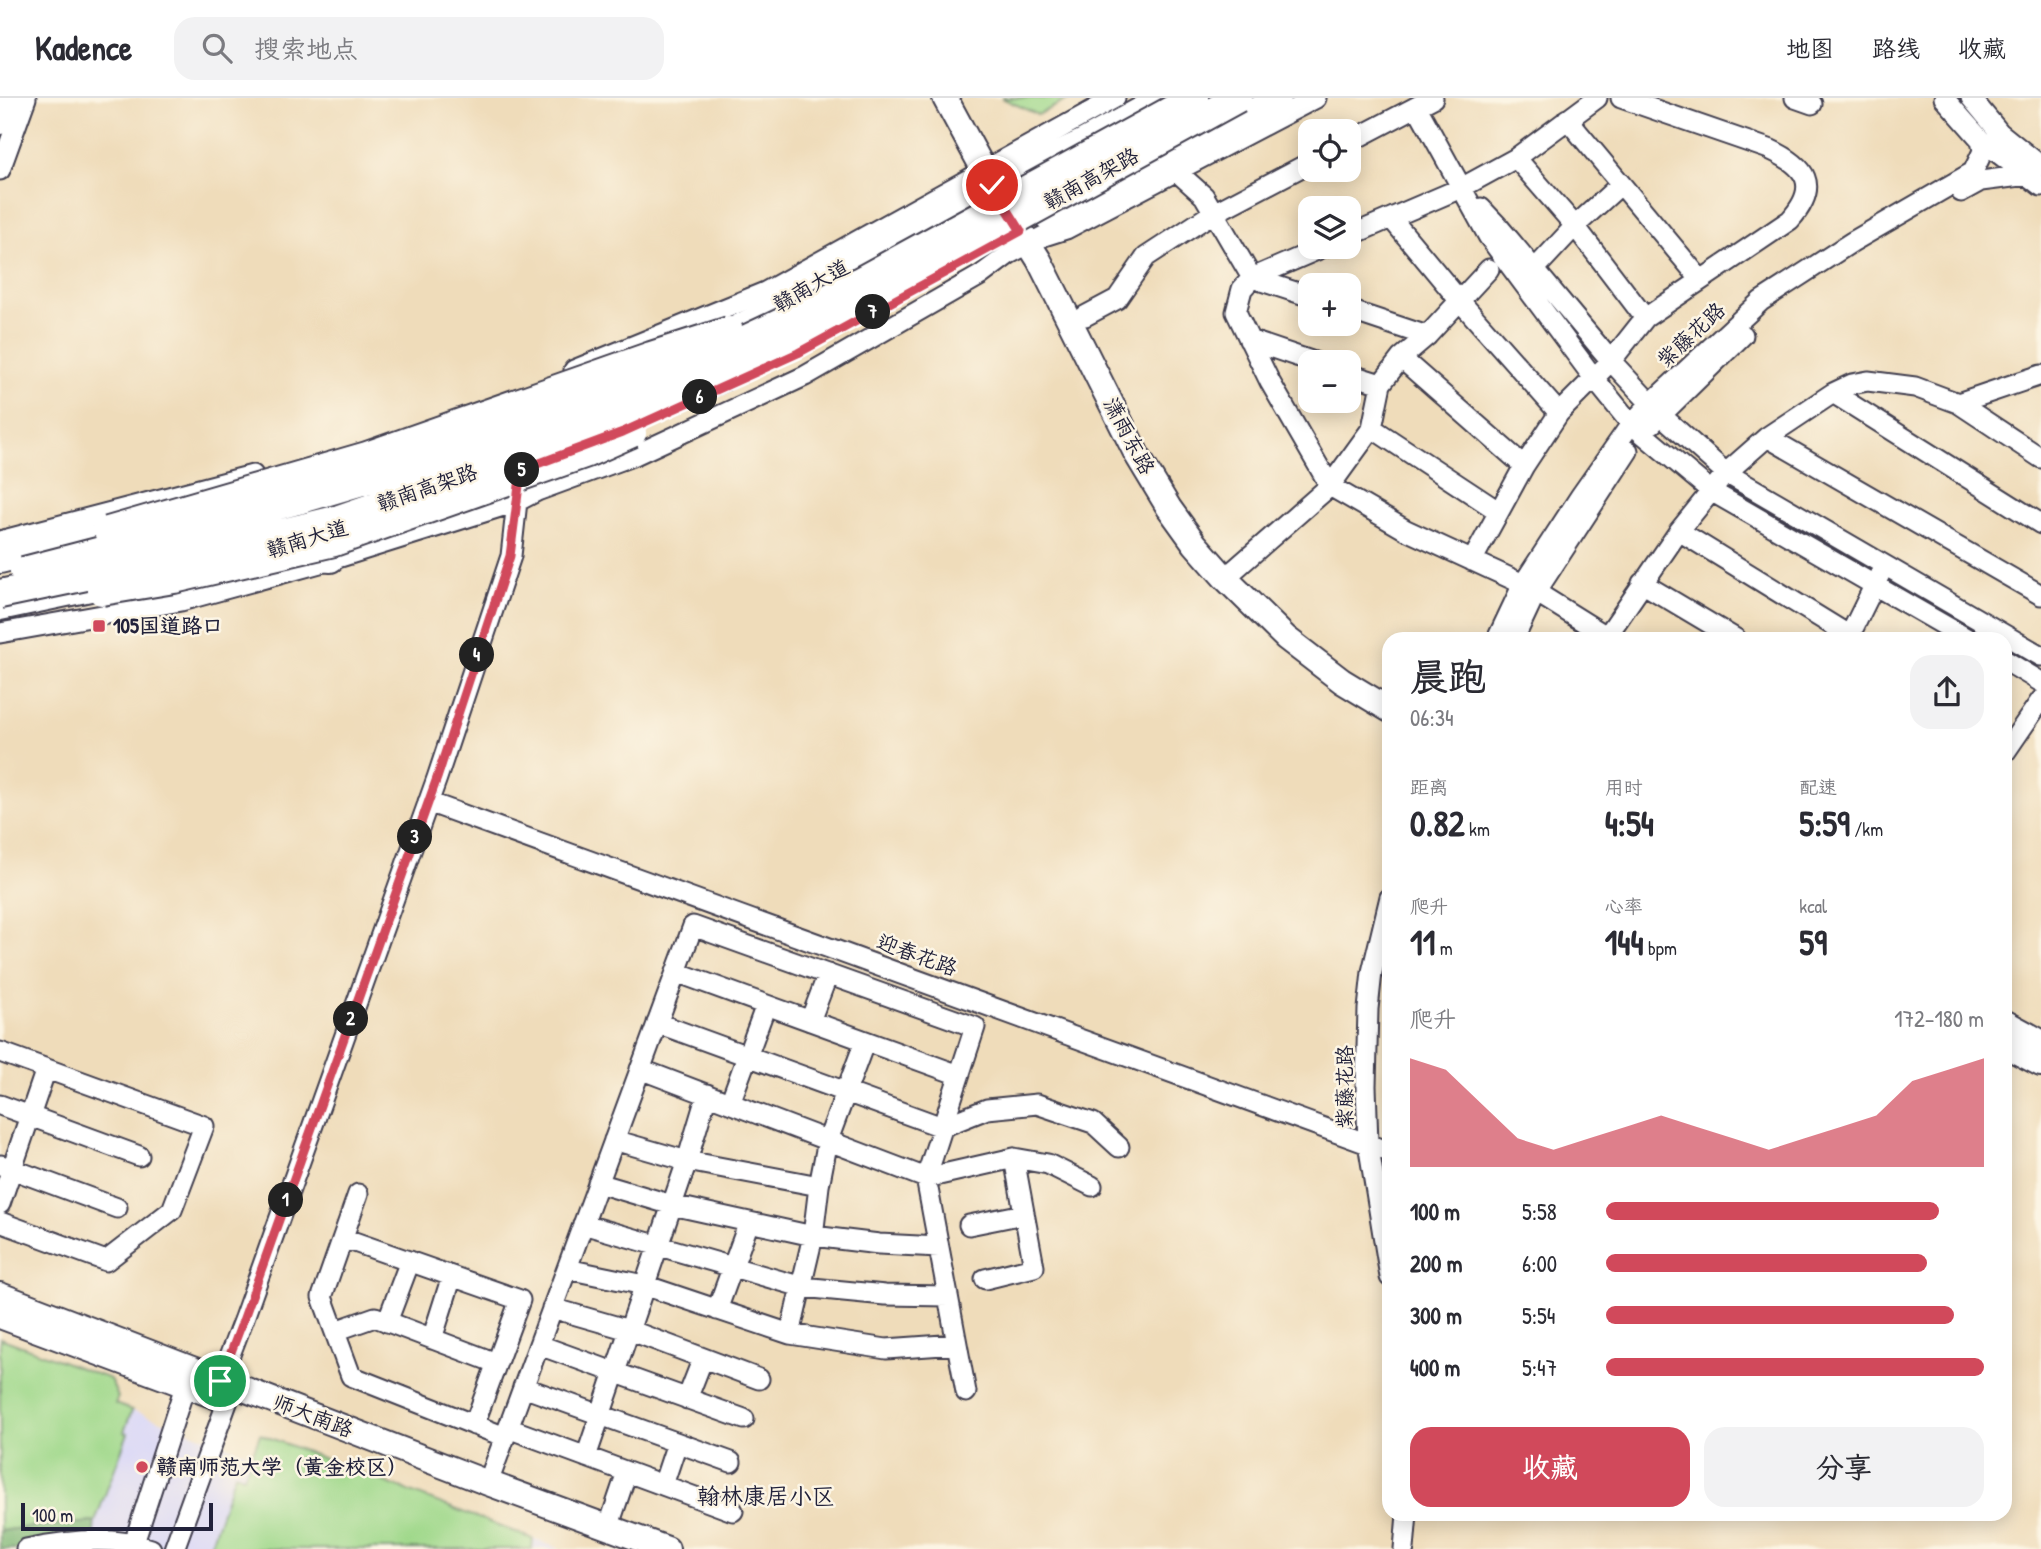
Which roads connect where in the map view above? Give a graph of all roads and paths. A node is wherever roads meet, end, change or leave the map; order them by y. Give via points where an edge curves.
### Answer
1 (9, 98) edge
2 (26, 98) edge
3 (945, 98) edge
4 (965, 98) edge
5 (1115, 98) edge
6 (1162, 98) edge
7 (1194, 98) edge
8 (1238, 98) edge
9 (1279, 98) edge
10 (1316, 98) edge
11 (1597, 98) edge
12 (1621, 98) edge
13 (1944, 98) edge
14 (1971, 98) edge
15 (1425, 102) edge
16 (1567, 119) junction
17 (0, 122) edge
18 (1361, 136) edge
19 (1982, 139) junction
20 (1516, 158) junction
21 (1298, 169) edge
22 (0, 170) edge
23 (1175, 170) junction
24 (997, 173) junction
25 (2037, 176) edge
26 (1621, 184) junction
27 (1461, 188) junction
28 (1215, 212) junction
29 (1391, 218) junction
30 (1575, 226) junction
31 (1361, 231) edge
32 (1033, 233) junction
33 (1488, 236) junction
34 (1298, 258) edge
35 (1489, 269) junction
36 (1526, 273) junction
37 (1252, 278) junction
38 (1700, 279) junction
39 (1298, 294) edge
40 (1459, 300) junction
41 (827, 311) junction
42 (1361, 314) edge
43 (1085, 316) junction
44 (1645, 318) junction
45 (1427, 336) junction
46 (1249, 340) junction
47 (1298, 357) edge
48 (1401, 358) junction
49 (1611, 361) junction
50 (2041, 375) edge
51 (1593, 377) junction
52 (1361, 378) edge
53 (1381, 384) junction
54 (1833, 393) junction
55 (1958, 403) junction
56 (1656, 410) junction
57 (1559, 413) junction
58 (1372, 428) junction
59 (1636, 428) junction
60 (1767, 437) junction
61 (2041, 458) edge
62 (301, 462) junction
63 (1524, 466) junction
64 (521, 470) junction
65 (1726, 473) junction
66 (1330, 486) junction
67 (1711, 491) junction
68 (248, 500) junction
69 (516, 502) junction
70 (1498, 512) junction
71 (2041, 524) edge
72 (1679, 531) junction
73 (0, 541) edge
74 (34, 553) junction
75 (256, 555) junction
76 (331, 560) junction
77 (0, 561) edge
78 (1472, 561) junction
79 (1886, 564) junction
80 (1230, 573) junction
81 (0, 575) edge
82 (1642, 583) junction
83 (1875, 584) junction
84 (1529, 588) junction
85 (0, 594) edge
86 (2041, 595) edge
87 (34, 602) junction
88 (0, 608) edge
89 (1501, 632) edge
90 (1516, 632) edge
91 (1601, 632) edge
92 (1612, 632) edge
93 (1724, 632) edge
94 (1841, 632) edge
95 (1854, 632) edge
96 (1956, 632) edge
97 (2001, 632) edge
98 (0, 633) edge
99 (2012, 639) edge
100 (2041, 656) edge
101 (2012, 665) edge
102 (2041, 682) edge
103 (1382, 685) edge
104 (2041, 700) edge
105 (1382, 705) edge
106 (2012, 727) edge
107 (428, 802) junction
108 (1382, 930) edge
109 (676, 972) junction
110 (828, 974) junction
111 (1382, 992) edge
112 (766, 1005) junction
113 (810, 1021) junction
114 (657, 1023) junction
115 (2012, 1026) edge
116 (865, 1041) junction
117 (2041, 1042) edge
118 (2012, 1049) edge
119 (0, 1052) edge
120 (748, 1056) junction
121 (2041, 1064) edge
122 (46, 1069) junction
123 (640, 1069) junction
124 (959, 1076) junction
125 (846, 1092) junction
126 (708, 1094) junction
127 (730, 1103) junction
128 (0, 1105) edge
129 (31, 1117) junction
130 (942, 1128) junction
131 (614, 1140) junction
132 (828, 1140) junction
133 (1119, 1147) dead end
134 (1379, 1147) edge
135 (139, 1156) dead end
136 (1014, 1158) junction
137 (687, 1161) junction
138 (1382, 1166) edge
139 (6, 1167) edge
140 (926, 1178) junction
141 (598, 1183) junction
142 (1382, 1183) edge
143 (819, 1186) junction
144 (1092, 1186) dead end
145 (358, 1194) dead end
146 (0, 1204) edge
147 (672, 1205) junction
148 (117, 1208) dead end
149 (1024, 1214) junction
150 (0, 1222) edge
151 (749, 1222) junction
152 (583, 1224) junction
153 (969, 1225) dead end
154 (813, 1236) junction
155 (343, 1238) junction
156 (658, 1246) junction
157 (939, 1247) junction
158 (410, 1261) junction
159 (732, 1267) junction
160 (567, 1269) junction
161 (452, 1276) junction
162 (985, 1279) dead end
163 (644, 1285) junction
164 (803, 1287) junction
165 (0, 1295) edge
166 (948, 1296) junction
167 (552, 1308) junction
168 (717, 1310) junction
169 (0, 1315) edge
170 (387, 1322) junction
171 (629, 1330) junction
172 (335, 1331) junction
173 (790, 1334) junction
174 (432, 1339) junction
175 (957, 1344) junction
176 (539, 1345) junction
177 (703, 1358) junction
178 (496, 1363) junction
179 (615, 1373) junction
180 (188, 1377) junction
181 (759, 1379) dead end
182 (523, 1387) junction
183 (224, 1391) junction
184 (966, 1392) dead end
185 (687, 1399) junction
186 (600, 1415) junction
187 (744, 1419) dead end
188 (474, 1425) junction
189 (507, 1433) junction
190 (677, 1443) junction
191 (586, 1457) junction
192 (731, 1462) dead end
193 (627, 1472) junction
194 (488, 1483) junction
195 (663, 1485) junction
196 (733, 1511) dead end
197 (1397, 1521) edge
198 (1406, 1521) edge
199 (608, 1528) junction
200 (142, 1546) edge
201 (26, 1549) edge
202 (174, 1549) edge
203 (623, 1549) edge
204 (667, 1549) edge
205 (1395, 1549) edge
206 (1404, 1549) edge

1 - 17 main road
2 - 22 street
3 - 24 main road, 潇雨东路
4 - 24 main road, 潇雨东路
5 - 24 street
6 - 24 main road, 赣南大道 via 1080,143
7 - 41 highway, 赣南高架路, bridge
8 - 41 highway, 赣南高架路, bridge
9 - 32 main road, 赣南大道
10 - 23 street
11 - 16 street
12 - 38 street via 1769,149 1804,172 1807,190 1802,206 1790,220
13 - 19 street
14 - 25 street
15 - 18 street
15 - 27 street
16 - 20 street
16 - 26 street
19 - 25 street
19 - 56 street, 紫藤花路 via 1983,151 1973,172 1761,301
20 - 27 street
20 - 30 street
21 - 28 street
23 - 28 street via 1205,196
23 - 32 street via 1066,229
24 - 32 main road, 潇雨东路
24 - 62 street via 765,292 510,396 386,439
24 - 68 main road, 赣南大道 via 972,193 687,354 393,460
25 - 56 street, 紫藤花路 via 1981,181 1867,245 1767,310
26 - 30 street
26 - 38 street
27 - 29 street
27 - 33 street
27 - 36 street via 1499,227
28 - 37 street
28 - 43 street via 1146,257 1117,299
29 - 31 street
29 - 40 street
30 - 36 street
30 - 44 street
32 - 43 main road, 潇雨东路
32 - 64 main road, 赣南大道 via 798,353 623,432
32 - 69 street via 981,275 805,376 635,455
32 - 80 main road, 潇雨东路 via 1152,480 1195,544
33 - 35 street via 1482,253
33 - 36 street
34 - 37 street
35 - 36 street via 1505,278
35 - 40 street
36 - 49 street
36 - 51 street
37 - 39 street
37 - 46 street via 1242,289 1236,312
38 - 44 street
40 - 45 street
40 - 57 street
41 - 74 highway, bridge via 651,356 367,456
41 - 81 highway, 赣南高架路, bridge via 470,449 213,523
41 - 85 highway, 赣南高架路, bridge via 719,379 564,441 339,519
41 - 87 highway, bridge via 724,393 587,453 334,542 174,579
42 - 45 street
43 - 80 main road, 潇雨东路 via 1164,470
44 - 49 street
45 - 48 street
46 - 47 street
46 - 66 street
48 - 53 street
48 - 63 street
49 - 51 street
49 - 56 street
50 - 55 street
51 - 57 street
51 - 59 street
52 - 53 street
53 - 58 street
54 - 55 street via 1868,381 1915,387
54 - 60 street
54 - 71 street
55 - 61 street
56 - 59 street, 紫藤花路
56 - 65 street
57 - 63 street
58 - 66 street
58 - 70 street
59 - 67 street
59 - 84 street, 紫藤花路 via 1592,503
60 - 65 street
60 - 86 street
62 - 68 main road
62 - 73 street
63 - 70 street
64 - 69 street
64 - 75 main road, 赣南大道
65 - 67 street
65 - 79 street
66 - 78 street
66 - 80 street
67 - 72 street
67 - 83 street
68 - 74 main road, 赣南大道
69 - 76 street
69 - 107 street via 510,556
70 - 78 street
72 - 82 street
72 - 94 street
74 - 77 main road, 赣南大道
75 - 76 main road
75 - 87 main road, 赣南大道
76 - 98 street via 181,601
78 - 84 street
79 - 83 street
79 - 97 street
80 - 103 main road, 潇雨东路 via 1315,642
80 - 105 main road, 潇雨东路 via 1266,619 1316,663
82 - 92 street
82 - 93 street
83 - 95 street
83 - 96 street
84 - 89 street, 紫藤花路
84 - 90 street, 紫藤花路
84 - 91 street
87 - 88 main road, 赣南大道
99 - 100 street
101 - 102 street
104 - 106 street
107 - 134 street, 迎春花路
107 - 183 street via 254,1292
108 - 134 street, 紫藤花路 via 1368,1009 1366,1086
109 - 110 street via 693,926
109 - 112 street
109 - 114 street
110 - 113 street
110 - 124 street via 975,1027
111 - 134 street, 紫藤花路
112 - 113 street
112 - 120 street
113 - 116 street
114 - 120 street
114 - 123 street
115 - 117 main road
116 - 124 street
116 - 125 street
118 - 121 main road
119 - 122 street
120 - 125 street
120 - 127 street
122 - 129 street
122 - 150 street via 204,1126 172,1210 106,1261
123 - 126 street
123 - 131 street
124 - 130 street
125 - 130 street
125 - 132 street
126 - 127 street
126 - 137 street
127 - 132 street
128 - 129 street
129 - 135 street
129 - 139 street
130 - 133 street via 987,1109 1037,1104 1093,1123
130 - 140 street
131 - 137 street
131 - 141 street
132 - 140 street
132 - 143 street
134 - 138 street, 紫藤花路
134 - 142 street, 紫藤花路
136 - 140 street
136 - 144 street via 1048,1164
136 - 149 street
137 - 143 street
137 - 147 street
139 - 146 street
139 - 148 street
140 - 157 street
141 - 147 street
141 - 152 street
143 - 154 street
145 - 155 street
147 - 151 street
147 - 156 street
149 - 153 street
149 - 162 street via 1034,1267
151 - 154 street
151 - 159 street
152 - 156 street
152 - 160 street
154 - 157 street
154 - 164 street
155 - 158 street
155 - 172 street via 322,1297
156 - 159 street
156 - 163 street
157 - 166 street
158 - 161 street
158 - 170 street
159 - 164 street
159 - 168 street
160 - 163 street
160 - 167 street
161 - 174 street
161 - 178 street via 520,1300
163 - 168 street
163 - 171 street
164 - 166 street
164 - 173 street
165 - 180 main road, 师大南路
166 - 175 street
167 - 171 street
167 - 176 street
168 - 173 street
169 - 180 main road, 师大南路
170 - 172 street via 375,1317
170 - 174 street
171 - 177 street
171 - 179 street
172 - 188 street via 351,1376
173 - 175 street via 886,1349
174 - 178 street
175 - 184 street
176 - 179 street
176 - 182 street
177 - 181 street
177 - 185 street
178 - 188 street
179 - 185 street
179 - 186 street
180 - 183 main road, 师大南路
180 - 200 street
182 - 186 street
182 - 189 street
183 - 194 main road, 师大南路
183 - 202 street
183 - 203 main road, 师大南路
185 - 187 street
186 - 190 street
186 - 191 street
188 - 189 street
189 - 191 street
189 - 194 street
190 - 192 street
190 - 195 street
191 - 193 street
193 - 195 street
193 - 199 street
194 - 199 main road, 师大南路
195 - 196 street
197 - 205 street
198 - 206 street
199 - 204 main road, 师大南路
200 - 201 street via 93,1542

